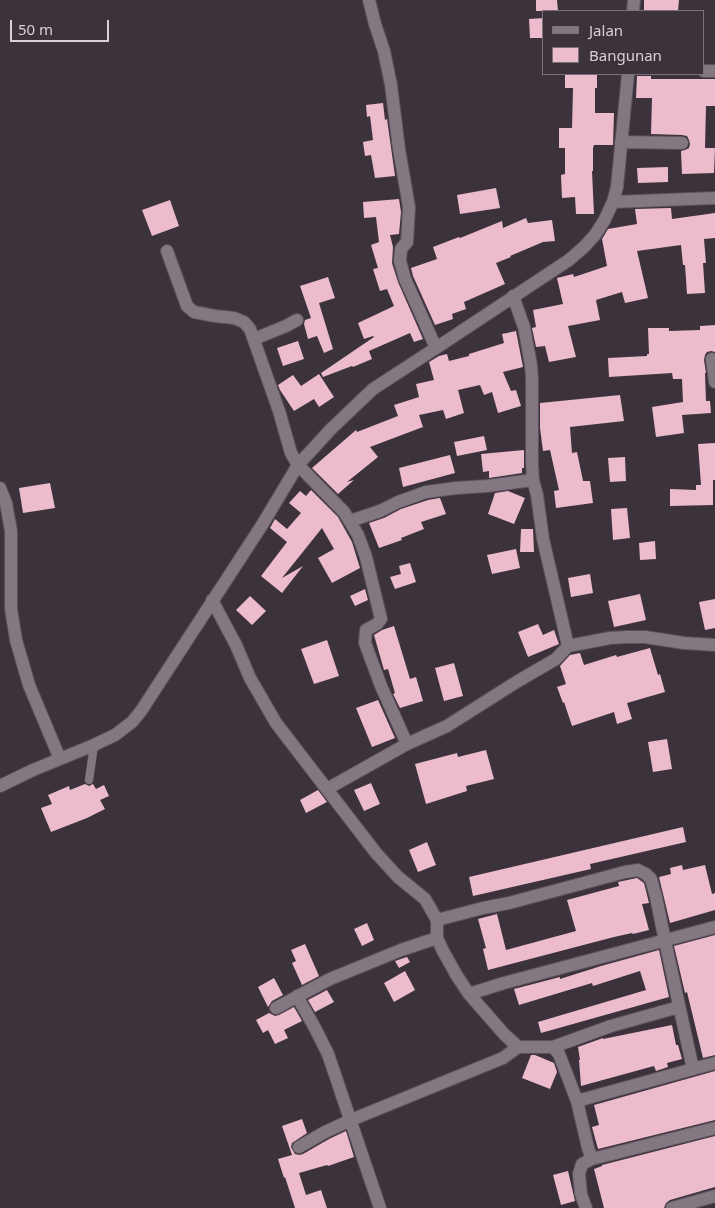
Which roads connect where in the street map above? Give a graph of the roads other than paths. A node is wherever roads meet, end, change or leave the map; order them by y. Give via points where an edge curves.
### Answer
1 (369, 0) edge
2 (628, 75) edge
3 (621, 142) junction
4 (682, 143) dead end
5 (715, 198) edge
6 (613, 202) junction
7 (166, 251) dead end
8 (513, 296) junction
9 (297, 320) dead end
10 (254, 339) junction
11 (436, 348) junction
12 (712, 359) dead end
13 (715, 382) edge
14 (298, 465) junction
15 (533, 480) junction
16 (0, 488) edge
17 (350, 521) junction
18 (212, 600) junction
19 (715, 645) edge
20 (568, 646) junction
21 (407, 744) junction
22 (94, 746) junction
23 (60, 759) junction
24 (89, 780) dead end
25 (0, 786) edge
26 (327, 789) junction
27 (437, 920) junction
28 (715, 927) edge
29 (437, 938) junction
30 (664, 940) junction
31 (469, 994) junction
32 (297, 996) junction
33 (679, 1007) junction
34 (276, 1008) dead end
35 (518, 1047) junction
36 (553, 1047) junction
37 (715, 1063) edge
38 (692, 1070) junction
39 (578, 1101) junction
40 (351, 1120) junction
41 (715, 1128) edge
42 (299, 1147) dead end
43 (592, 1159) junction
44 (715, 1196) edge
45 (380, 1208) edge
46 (586, 1208) edge
47 (672, 1208) edge

1 - 11 street via 391,85 409,207 407,242 401,249 400,262
2 - 3 street
3 - 4 street
3 - 6 street
5 - 6 street
6 - 8 street via 595,235 584,247
7 - 10 street via 187,306 194,312 244,322
8 - 11 street
8 - 15 street via 524,327 531,365
9 - 10 street
10 - 14 street via 291,453
11 - 14 street via 373,389 331,428
12 - 13 street
14 - 17 street
14 - 18 street
15 - 17 street via 426,492
15 - 20 street via 543,540
16 - 23 street via 11,530 10,609 16,640 29,686
17 - 21 street via 366,557 381,619 366,630 365,643
18 - 22 street via 136,716 123,729
18 - 26 street via 276,723
19 - 20 street via 626,637
20 - 21 street via 556,659 447,726
21 - 26 street
22 - 23 street
22 - 24 lane
23 - 25 street
26 - 27 street via 376,853 424,899
27 - 29 street
27 - 30 street via 638,870 651,879
28 - 30 street
29 - 31 street
29 - 32 street via 330,979
30 - 31 street
30 - 33 street
31 - 35 street
32 - 34 street
32 - 40 street via 328,1054
33 - 36 street
33 - 38 street
35 - 36 street
35 - 40 street via 503,1058
36 - 39 street
37 - 38 street
38 - 39 street
39 - 43 street
40 - 42 street
40 - 45 street
41 - 43 street
43 - 46 street via 582,1164 579,1174
44 - 47 street

